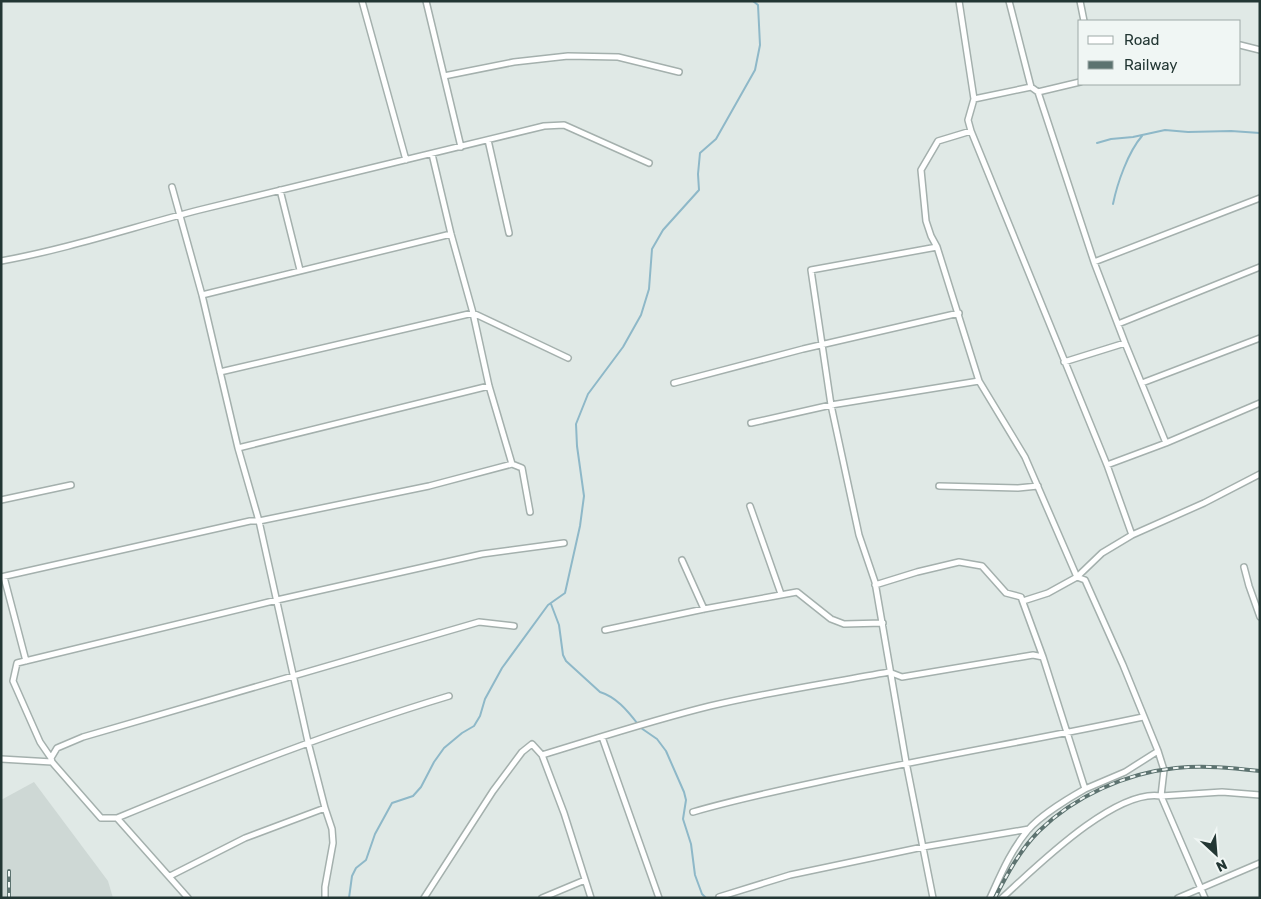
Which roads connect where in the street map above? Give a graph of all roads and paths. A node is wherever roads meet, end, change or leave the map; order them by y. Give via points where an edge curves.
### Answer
1 (362, 1) edge
2 (426, 1) edge
3 (959, 1) edge
4 (1009, 1) edge
5 (1080, 1) edge
6 (1084, 20) edge
7 (1241, 45) edge
8 (1260, 50) edge
9 (679, 72) dead end
10 (444, 76) junction
11 (1078, 82) edge
12 (1031, 87) junction
13 (1038, 92) junction
14 (974, 99) junction
15 (971, 131) junction
16 (488, 140) junction
17 (461, 147) junction
18 (432, 154) junction
19 (406, 160) junction
20 (650, 163) dead end
21 (172, 187) dead end
22 (280, 190) junction
23 (1260, 198) edge
24 (180, 215) junction
25 (509, 233) dead end
26 (450, 234) junction
27 (937, 246) junction
28 (1, 261) edge
29 (1094, 262) junction
30 (1260, 267) edge
31 (300, 270) junction
32 (202, 295) junction
33 (473, 313) junction
34 (959, 313) junction
35 (1118, 324) junction
36 (1260, 338) edge
37 (1125, 343) junction
38 (823, 345) junction
39 (568, 358) dead end
40 (1064, 362) junction
41 (220, 372) junction
42 (979, 381) junction
43 (674, 383) dead end
44 (1142, 383) junction
45 (489, 386) junction
46 (1260, 403) edge
47 (831, 405) junction
48 (750, 423) dead end
49 (1166, 443) junction
50 (238, 448) junction
51 (512, 464) junction
52 (1106, 465) junction
53 (1260, 474) edge
54 (70, 485) dead end
55 (939, 486) dead end
56 (1038, 486) junction
57 (1, 500) edge
58 (750, 506) dead end
59 (530, 512) dead end
60 (259, 521) junction
61 (1132, 535) junction
62 (564, 543) dead end
63 (682, 560) dead end
64 (1244, 567) dead end
65 (3, 577) edge
66 (1077, 577) junction
67 (875, 584) junction
68 (781, 594) junction
69 (277, 600) junction
70 (1023, 601) junction
71 (704, 608) junction
72 (1260, 617) edge
73 (883, 622) junction
74 (514, 626) dead end
75 (605, 630) dead end
76 (1042, 657) junction
77 (26, 661) junction
78 (890, 672) junction
79 (293, 676) junction
80 (450, 696) dead end
81 (1143, 717) junction
82 (1067, 733) junction
83 (602, 737) junction
84 (308, 742) junction
85 (1158, 751) junction
86 (542, 755) junction
87 (1, 759) edge
88 (51, 760) junction
89 (906, 762) junction
90 (1085, 789) junction
91 (1161, 796) junction
92 (1260, 796) edge
93 (325, 808) junction
94 (693, 812) dead end
95 (117, 818) junction
96 (1029, 829) junction
97 (923, 847) junction
98 (1260, 863) edge
99 (170, 876) junction
100 (585, 880) junction
101 (1200, 888) junction
102 (719, 897) edge
103 (188, 898) edge
104 (325, 898) edge
105 (424, 898) edge
106 (542, 898) edge
107 (591, 898) edge
108 (659, 898) edge
109 (933, 898) edge
110 (990, 898) edge
111 (1002, 898) edge
112 (1178, 898) edge
113 (1205, 898) edge

1 - 19 street
2 - 10 street
3 - 14 street
4 - 12 street
5 - 6 street
7 - 8 street
9 - 10 street via 618,57 568,56 514,62
10 - 17 street
11 - 13 street
12 - 13 street
12 - 14 street
13 - 29 street
14 - 15 street via 968,120
15 - 27 street via 938,141 921,170 926,221
15 - 40 street
16 - 17 street
16 - 20 street via 544,126 564,125
16 - 25 street
17 - 18 street
18 - 19 street
18 - 26 street
19 - 22 street
21 - 24 street
22 - 24 street
22 - 31 street
23 - 29 street
24 - 28 street via 40,254
24 - 32 street
26 - 31 street
26 - 33 street
27 - 34 street
27 - 38 street via 811,270
29 - 35 street
30 - 35 street
31 - 32 street
32 - 41 street
33 - 39 street
33 - 41 street
33 - 45 street
34 - 38 street
34 - 42 street
35 - 37 street
36 - 44 street
37 - 40 street
37 - 44 street
38 - 43 street
38 - 47 street
40 - 52 street
41 - 50 street
42 - 47 street
42 - 56 street via 1025,457
44 - 49 street
45 - 50 street
45 - 51 street
46 - 49 street
47 - 48 street
47 - 67 street via 859,535
49 - 52 street
50 - 60 street
51 - 59 street via 522,468
51 - 60 street via 430,486
52 - 61 street
53 - 61 street
54 - 57 street
55 - 56 street
56 - 66 street
58 - 68 street
60 - 65 street
60 - 69 street
61 - 66 street via 1102,553
62 - 69 street via 482,554
63 - 71 street
64 - 72 street
65 - 77 street
66 - 70 street
66 - 81 street via 1085,580
67 - 70 street via 958,562 982,566 1006,593 1021,597
67 - 73 street
68 - 71 street
68 - 73 street via 797,592 831,619 844,624
69 - 77 street
69 - 79 street
70 - 76 street
71 - 75 street
73 - 78 street
74 - 79 street via 479,622
76 - 78 street via 1033,655 902,677
76 - 82 street
77 - 88 street via 17,664 13,681
78 - 83 street via 712,706
78 - 89 street
79 - 84 street
79 - 88 street via 83,737 57,748
80 - 84 street
81 - 82 street
81 - 85 street
82 - 89 street
82 - 90 street
83 - 86 street
83 - 108 street
84 - 93 street
84 - 95 street
85 - 90 street via 1125,772
85 - 91 street via 1164,770
86 - 100 street
86 - 105 street via 532,744 522,752
87 - 88 street
88 - 95 street via 101,818
89 - 94 street
89 - 97 street
90 - 96 street
91 - 92 street via 1222,792
91 - 101 street
91 - 111 street via 1155,794 1132,799 1103,814
93 - 99 street via 245,838
93 - 104 street via 333,843
95 - 99 street
96 - 97 street
96 - 110 street via 1004,868
97 - 102 street via 790,875
97 - 109 street
98 - 101 street
99 - 103 street
100 - 106 street
100 - 107 street
101 - 112 street
101 - 113 street

